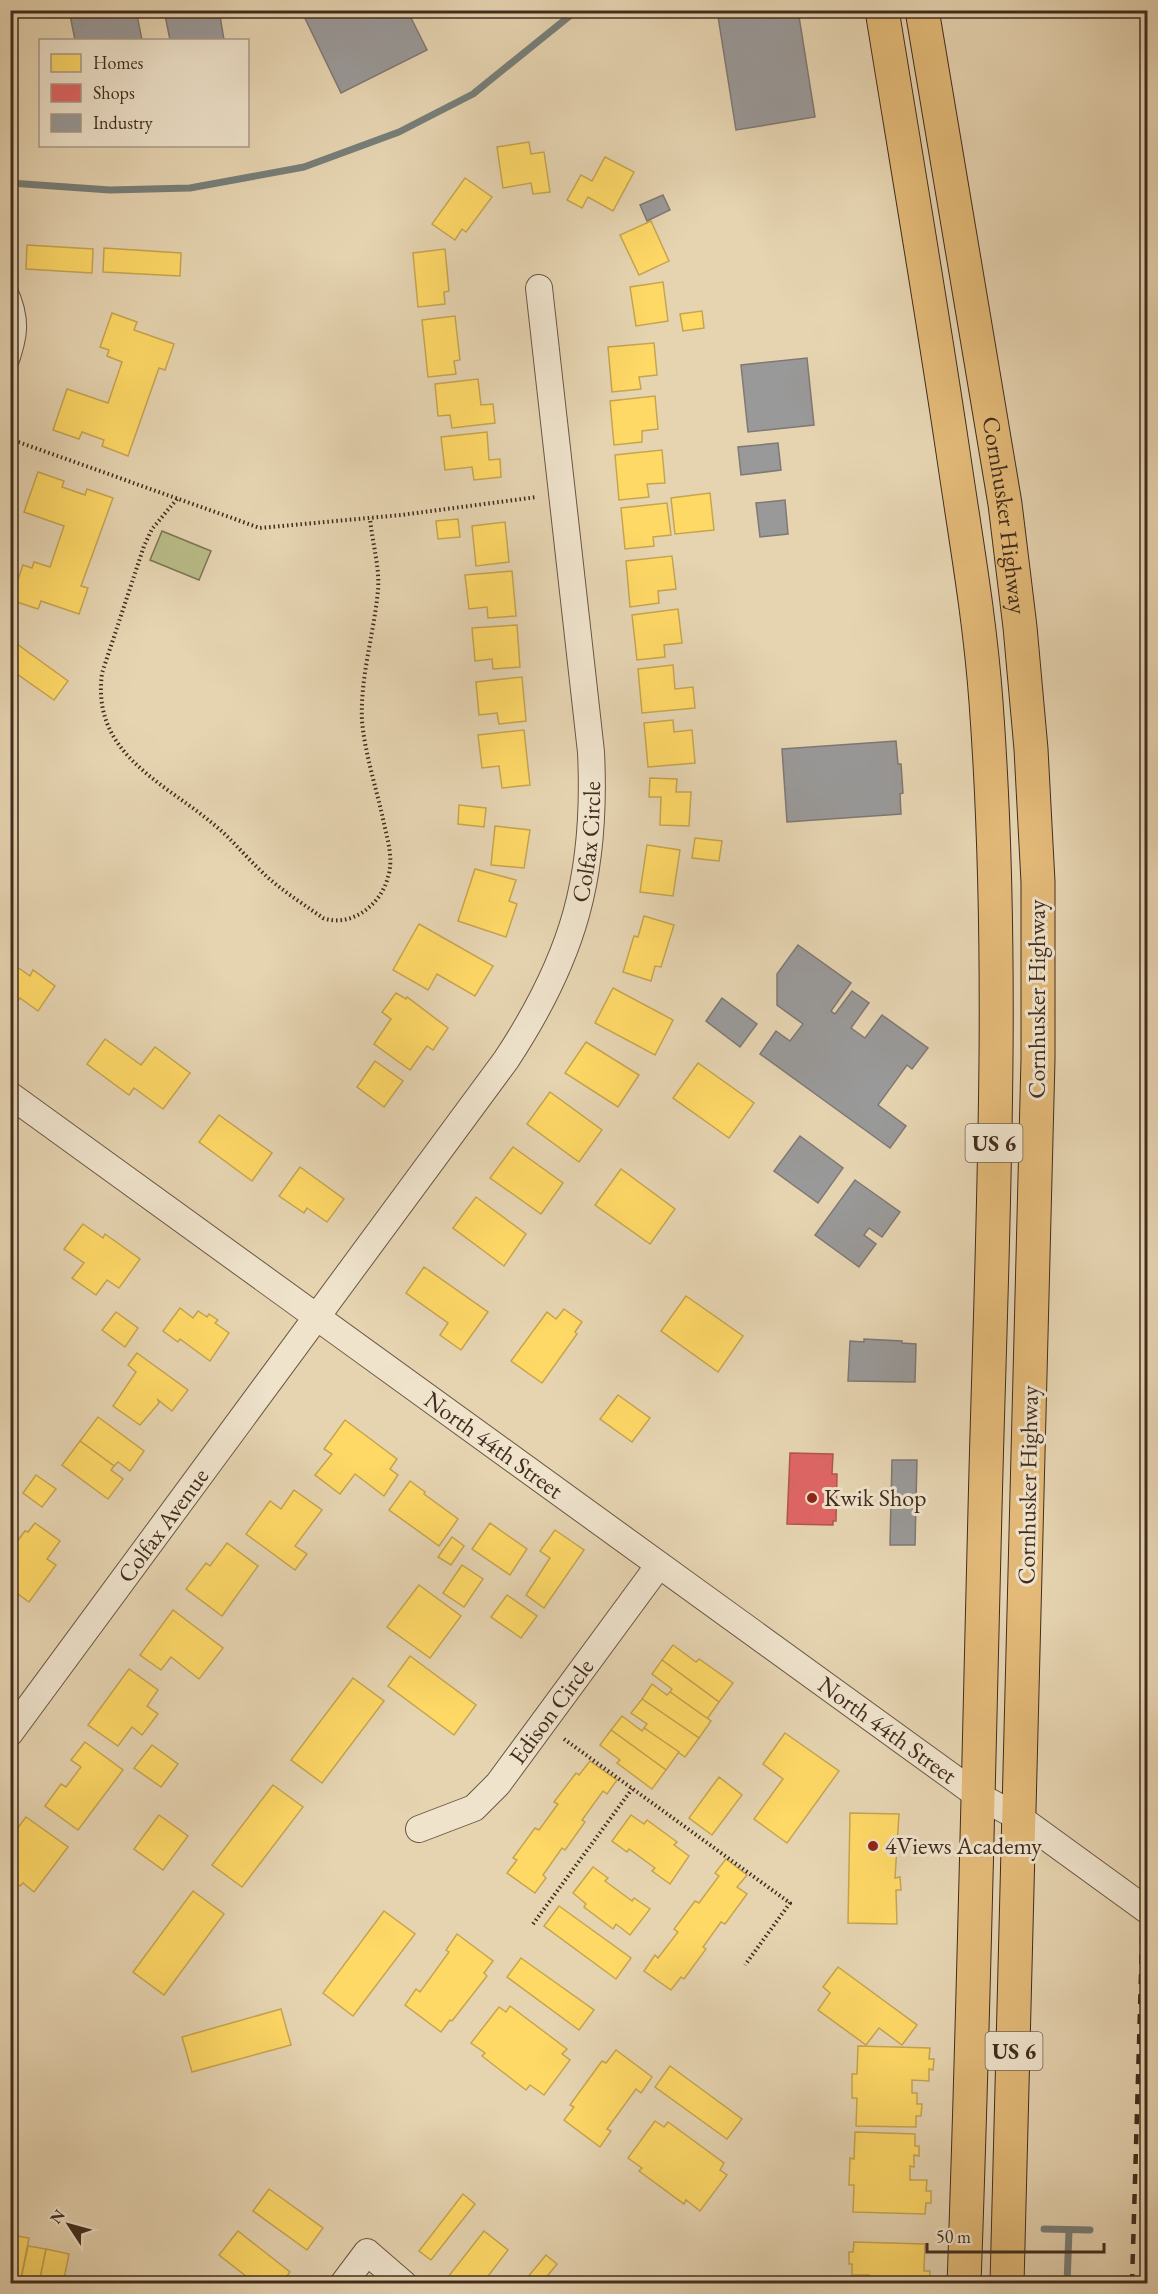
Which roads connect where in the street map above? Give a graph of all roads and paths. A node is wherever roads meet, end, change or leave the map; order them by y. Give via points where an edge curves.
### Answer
1 (882, 10) edge
2 (924, 13) edge
3 (10, 287) edge
4 (539, 288) dead end
5 (10, 369) edge
6 (10, 439) edge
7 (537, 497) dead end
8 (177, 499) junction
9 (370, 518) junction
10 (10, 1095) edge
11 (317, 1317) junction
12 (659, 1565) junction
13 (10, 1733) edge
14 (564, 1739) dead end
15 (632, 1789) junction
16 (977, 1795) junction
17 (1020, 1827) junction
18 (419, 1829) dead end
19 (1148, 1911) edge
20 (533, 1924) dead end
21 (1148, 1930) edge
22 (745, 1965) dead end
23 (343, 2283) edge
24 (404, 2283) edge
25 (964, 2283) edge
26 (1007, 2283) edge

1 - 16 main road, Cornhusker Highway / US 6 via 975,597 994,825 996,1024
2 - 17 main road, Cornhusker Highway / US 6 via 1005,504 1032,760 1038,882 1038,1059
3 - 5 lane via 21,320 20,342
4 - 11 street, Colfax Circle via 591,752 593,791 584,888 560,962 530,1024
6 - 8 path
7 - 9 path
8 - 9 path via 260,528
8 - 9 path via 152,529 144,546 102,673 100,688 107,726 142,769 228,836 262,872 334,922 354,918 365,910 389,877 389,842 362,722 378,588
10 - 11 street, North 44th Street
11 - 12 street, North 44th Street
11 - 13 street, Colfax Avenue
12 - 16 street, North 44th Street
12 - 18 street, Edison Circle via 498,1784 474,1808
14 - 15 path
15 - 20 path
15 - 22 path via 790,1903
16 - 17 street, North 44th Street
16 - 25 main road, Cornhusker Highway / US 6
17 - 19 street, North 44th Street
17 - 21 street, North 44th Street
17 - 26 main road, Cornhusker Highway / US 6
23 - 24 street via 367,2252

